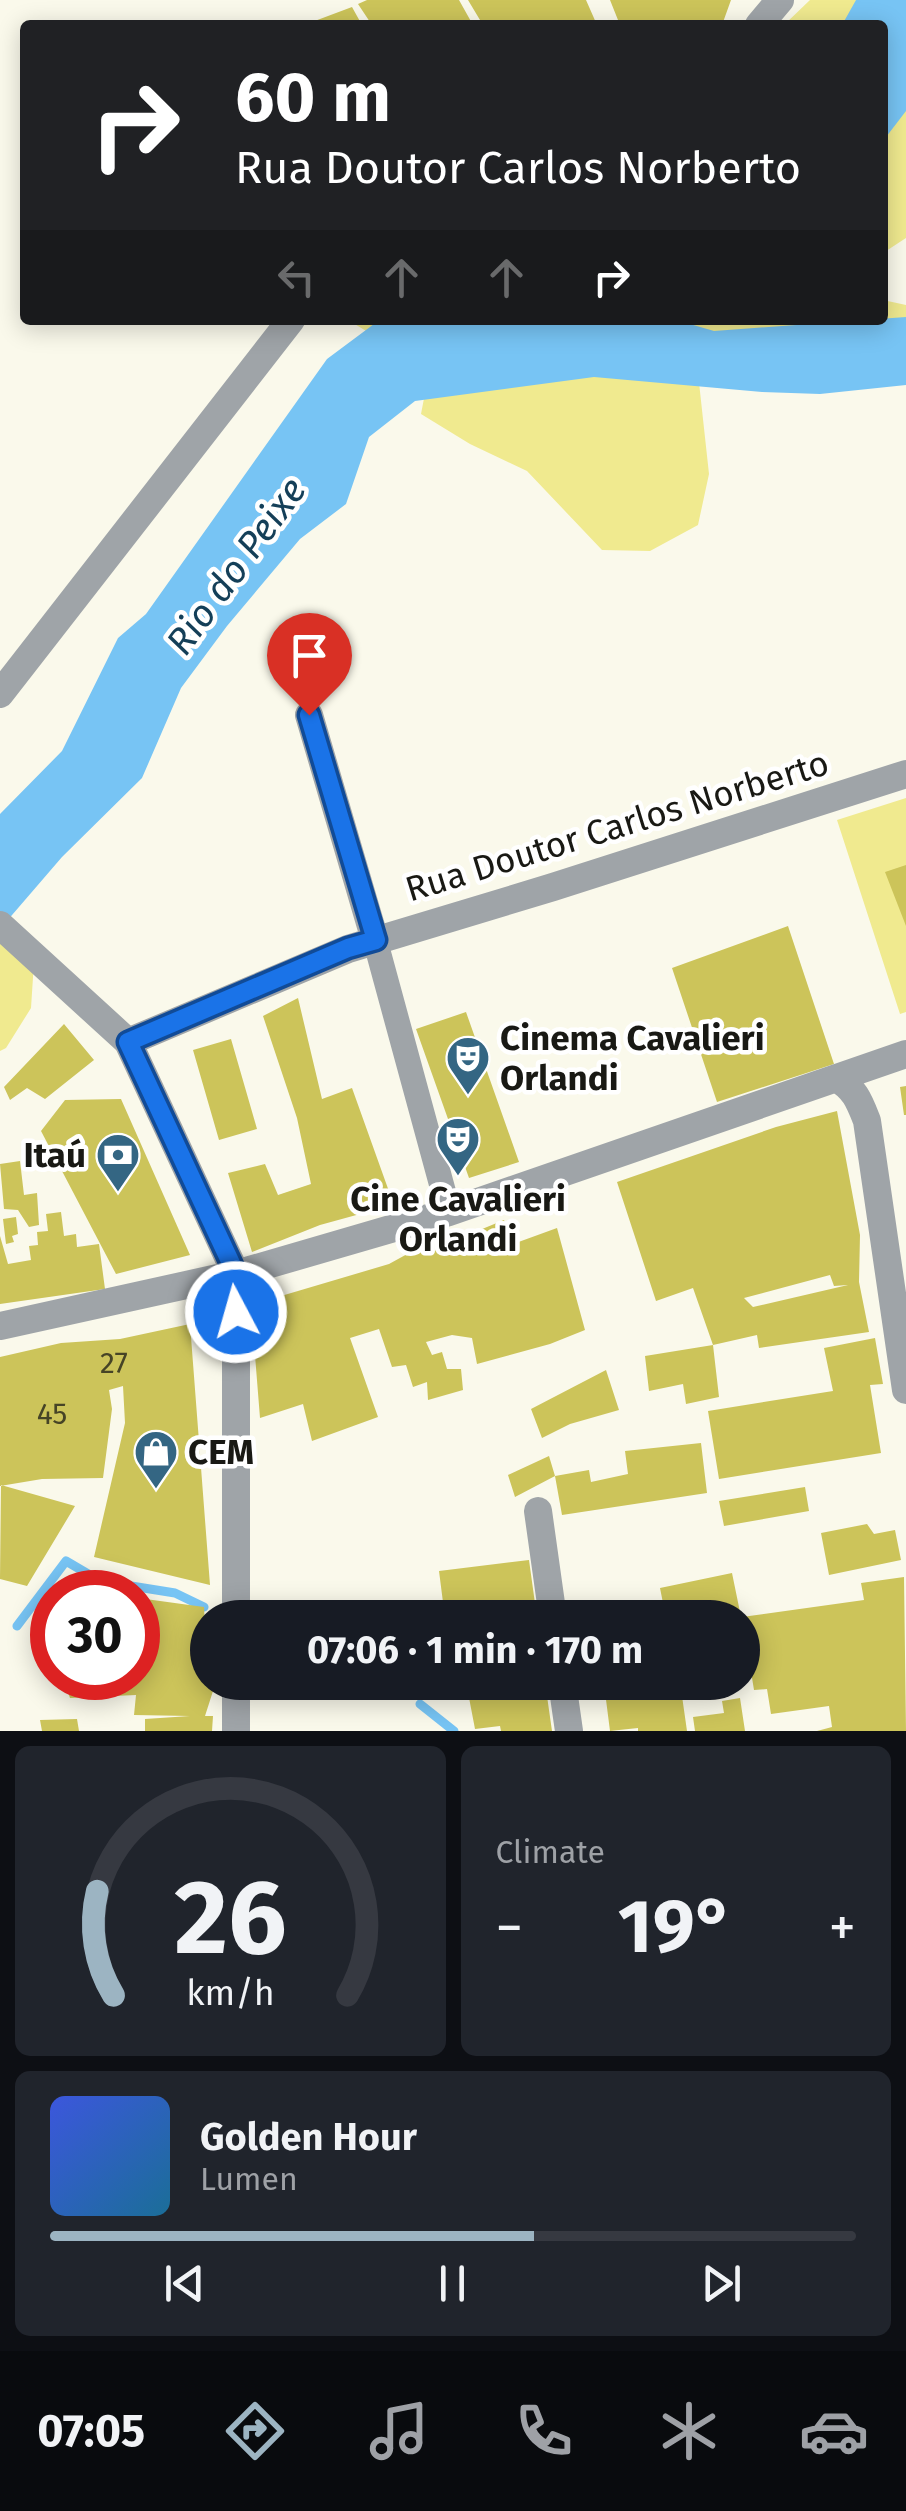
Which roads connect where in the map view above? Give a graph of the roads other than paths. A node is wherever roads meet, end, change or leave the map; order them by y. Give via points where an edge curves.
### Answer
1 (780, 0) edge
2 (763, 20) edge
3 (287, 325) edge
4 (0, 694) edge
5 (309, 715) dead end
6 (906, 774) edge
7 (0, 925) edge
8 (376, 940) junction
9 (128, 1042) junction
10 (892, 1058) edge
11 (836, 1078) junction
12 (868, 1121) junction
13 (450, 1212) junction
14 (236, 1274) junction
15 (0, 1326) edge
16 (906, 1390) edge
17 (538, 1512) dead end
18 (236, 1600) edge
19 (550, 1600) edge
20 (236, 1700) edge
21 (565, 1700) edge
22 (236, 1731) edge
23 (570, 1731) edge

1 - 2 street
3 - 4 street
5 - 8 street
6 - 8 street, Rua Doutor Carlos Norberto
7 - 9 street
8 - 9 street, Rua Doutor Carlos Norberto
8 - 13 street
9 - 14 street
10 - 11 street
10 - 12 street
11 - 12 street via 857,1096
11 - 13 street
12 - 16 street
13 - 14 street
14 - 15 street
14 - 18 street
17 - 19 street
20 - 22 street
21 - 23 street

